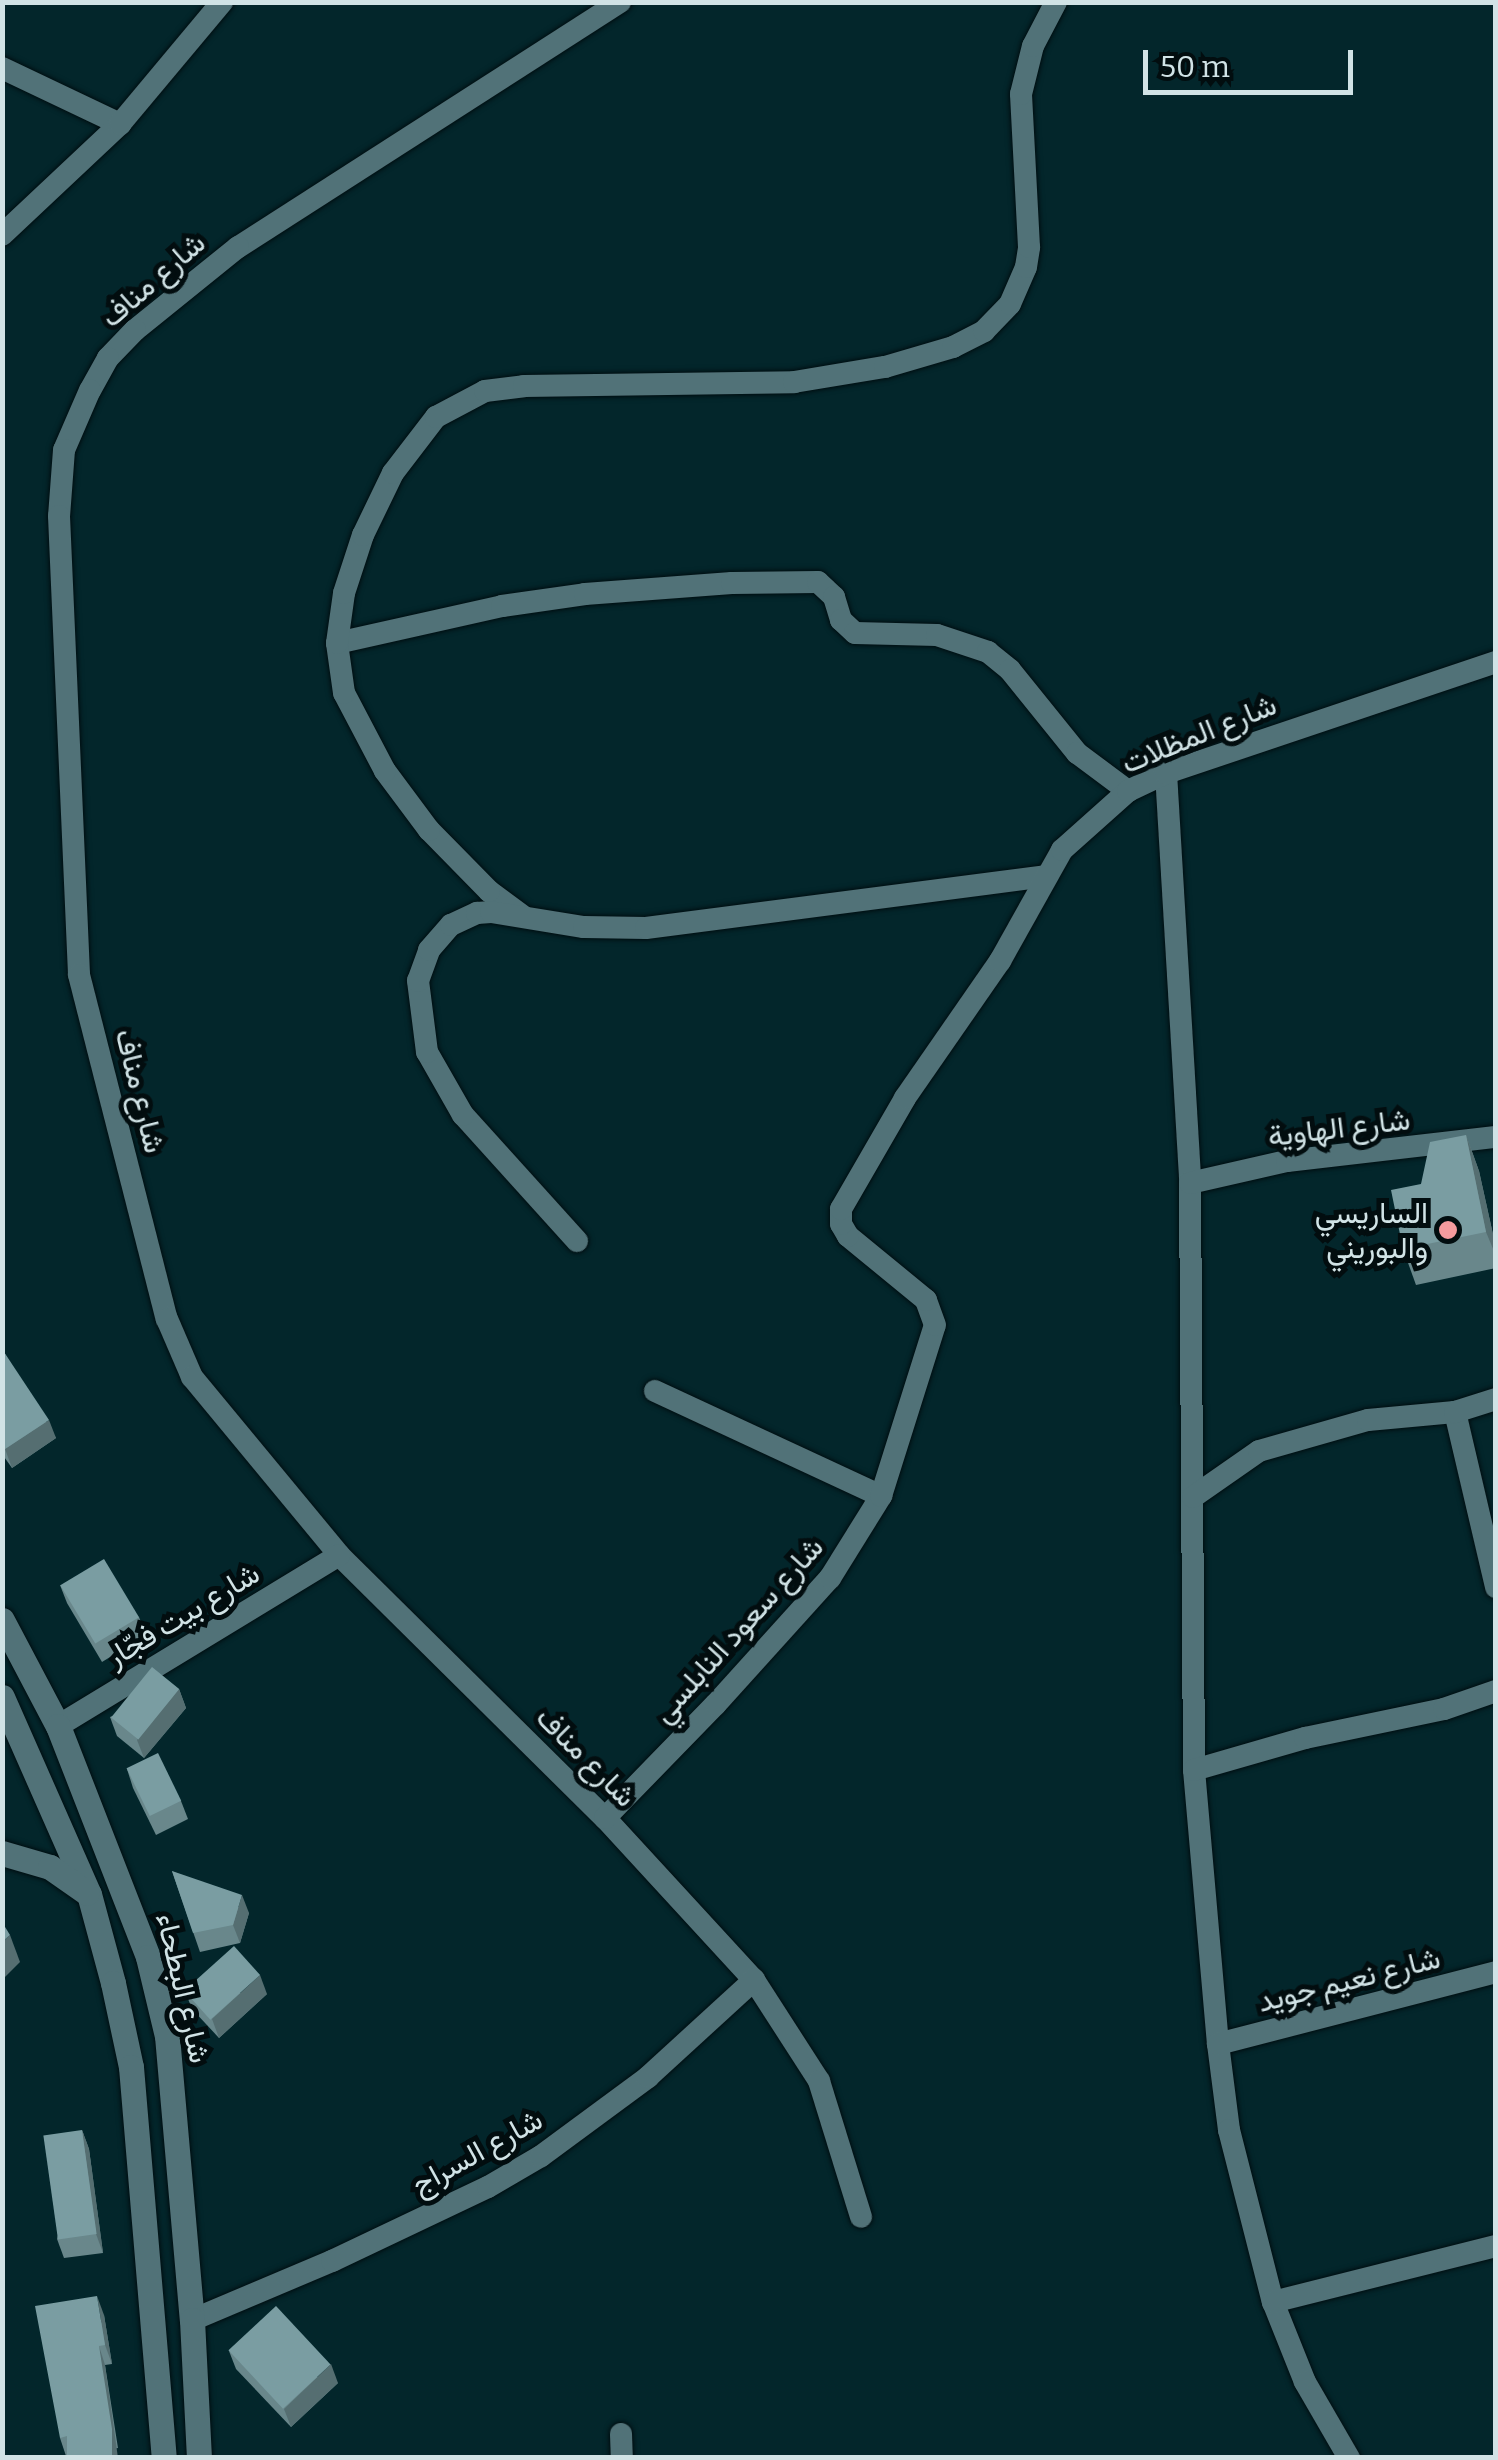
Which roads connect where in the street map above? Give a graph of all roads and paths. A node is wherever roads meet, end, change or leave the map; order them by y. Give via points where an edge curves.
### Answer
1 (222, 2) edge
2 (620, 2) edge
3 (1056, 2) edge
4 (2, 68) edge
5 (120, 124) junction
6 (2, 235) edge
7 (337, 643) junction
8 (1496, 662) edge
9 (1166, 773) junction
10 (1128, 791) junction
11 (1044, 876) junction
12 (523, 916) junction
13 (1000, 961) joint
14 (1496, 1137) edge
15 (1190, 1182) junction
16 (577, 1241) dead end
17 (654, 1391) dead end
18 (1496, 1399) edge
19 (1455, 1412) junction
20 (881, 1496) junction
21 (1193, 1497) junction
22 (340, 1554) junction
23 (1496, 1587) edge
24 (2, 1620) edge
25 (1496, 1692) edge
26 (2, 1697) edge
27 (58, 1726) junction
28 (1194, 1770) junction
29 (605, 1818) junction
30 (2, 1853) edge
31 (89, 1894) junction
32 (1496, 1972) edge
33 (754, 1980) junction
34 (1218, 2044) junction
35 (861, 2218) dead end
36 (1496, 2246) edge
37 (1273, 2302) junction
38 (192, 2320) junction
39 (164, 2458) edge
40 (199, 2458) edge
41 (1349, 2458) edge

1 - 5 street
2 - 22 street, شارع مناف via 186,286 108,358 64,450 59,516 79,975 179,1353 208,1399
3 - 7 street via 1032,46 1022,94 1026,267 996,320 953,347 832,377 754,386 504,387 466,398 424,428 393,473 353,564
4 - 5 street
5 - 6 street
7 - 10 street via 585,594 818,582 855,633 937,635 988,652 1077,752
7 - 12 street via 353,717 406,801 454,858
8 - 9 street, شارع المظلات
9 - 10 street, شارع المظلات
9 - 15 street
10 - 11 street, شارع المظلات via 1081,829
11 - 12 street via 646,928 584,927
11 - 13 street, شارع المظلات
12 - 16 street via 478,912 438,936 418,981 421,1029 449,1096
13 - 20 street, شارع سعود النابلسي via 914,1085 841,1210 848,1236 926,1300 935,1325
14 - 15 street, شارع الهاوية via 1287,1162
15 - 21 street
17 - 20 street
18 - 19 street
19 - 21 street via 1368,1420 1259,1452
19 - 23 street
20 - 29 street, شارع سعود النابلسي via 830,1578
21 - 28 street
22 - 27 street, شارع بيت فجّار
22 - 29 street, شارع مناف
24 - 27 street, شارع البطحاء
25 - 28 street
26 - 31 street
27 - 38 street, شارع البطحاء via 148,1957 167,2036
28 - 34 street
29 - 33 street, شارع مناف
30 - 31 street via 50,1867
31 - 39 street via 131,2067
32 - 34 street, شارع نعيم جويد
33 - 35 street, شارع مناف via 819,2081
33 - 38 street, شارع السراج via 648,2077 541,2156 332,2261
34 - 37 street via 1236,2164
36 - 37 street
37 - 41 street via 1306,2382
38 - 40 street, شارع البطحاء

